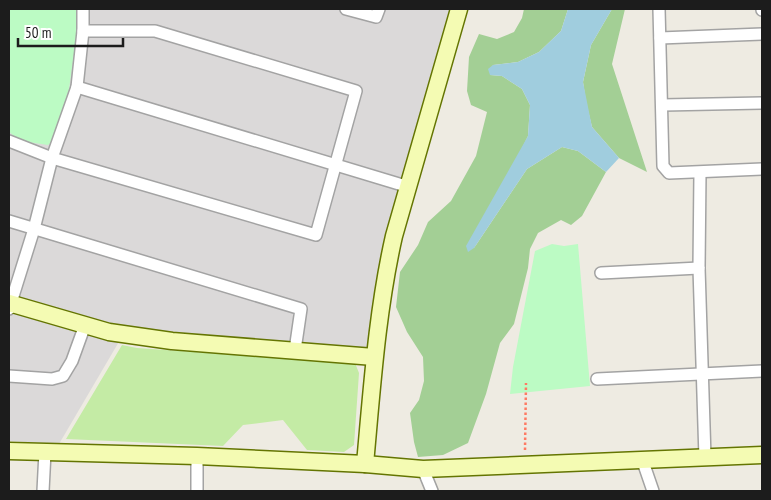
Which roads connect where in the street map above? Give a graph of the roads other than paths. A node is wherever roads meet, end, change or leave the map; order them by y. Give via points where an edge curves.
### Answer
1 (83, 9) edge
2 (346, 9) edge
3 (379, 9) edge
4 (459, 9) edge
5 (659, 9) edge
6 (83, 31) junction
7 (762, 34) edge
8 (660, 38) junction
9 (77, 87) junction
10 (762, 103) edge
11 (663, 105) junction
12 (9, 141) edge
13 (52, 158) junction
14 (334, 166) junction
15 (762, 169) edge
16 (700, 173) junction
17 (409, 187) junction
18 (9, 221) edge
19 (34, 229) junction
20 (699, 268) junction
21 (601, 273) dead end
22 (9, 305) edge
23 (85, 325) junction
24 (295, 350) junction
25 (374, 357) junction
26 (762, 371) edge
27 (702, 373) junction
28 (9, 376) edge
29 (597, 379) dead end
30 (9, 451) edge
31 (45, 452) junction
32 (762, 455) edge
33 (197, 456) junction
34 (705, 458) junction
35 (642, 460) junction
36 (365, 464) junction
37 (423, 469) junction
38 (44, 491) edge
39 (197, 491) edge
40 (432, 491) edge
41 (653, 491) edge

1 - 6 street
2 - 3 street via 376,17
4 - 17 street
5 - 8 street
6 - 9 street
6 - 14 street via 155,31 356,91
7 - 8 street
8 - 11 street
9 - 13 street
9 - 14 street
10 - 11 street
11 - 16 street via 663,166 669,173
12 - 13 street
13 - 14 street via 316,235
13 - 19 street
14 - 17 street
15 - 16 street
16 - 20 street
17 - 25 street via 386,269
18 - 19 street
19 - 22 street
19 - 24 street via 301,309
20 - 21 street
20 - 27 street
22 - 23 street
23 - 24 street via 108,332 172,341
23 - 28 street via 63,376 52,379
24 - 25 street
25 - 36 street
26 - 27 street
27 - 29 street
27 - 34 street
30 - 31 street
31 - 33 street
31 - 38 street
32 - 34 street
33 - 36 street
33 - 39 street
34 - 35 street
35 - 37 street
35 - 41 street
36 - 37 street
37 - 40 street

